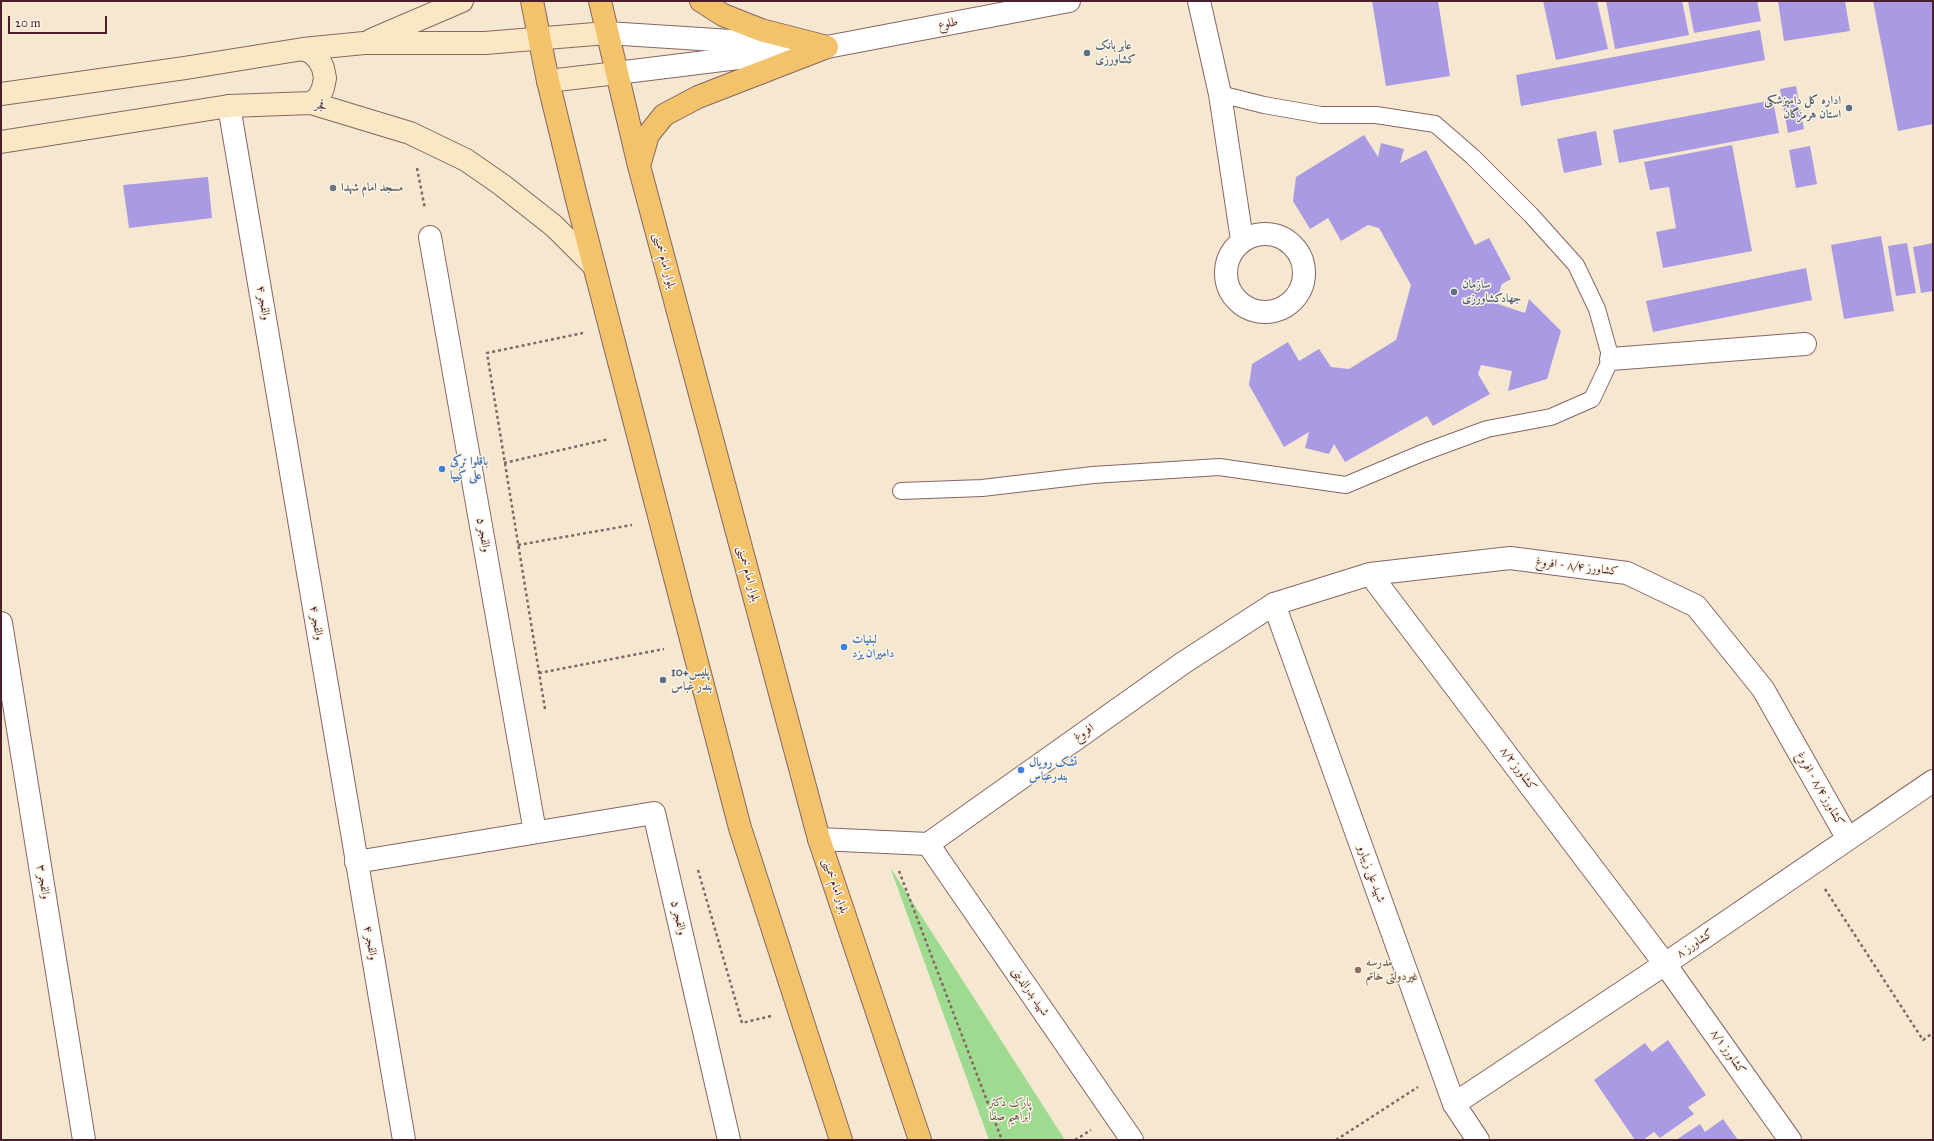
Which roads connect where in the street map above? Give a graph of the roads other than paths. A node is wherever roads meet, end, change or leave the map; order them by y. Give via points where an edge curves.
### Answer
1 (462, 1) edge
2 (532, 1) edge
3 (600, 1) edge
4 (701, 1) edge
5 (1069, 1) edge
6 (1199, 1) edge
7 (607, 33) junction
8 (540, 38) junction
9 (364, 43) junction
10 (827, 47) junction
11 (302, 49) junction
12 (616, 73) junction
13 (548, 81) junction
14 (1, 94) edge
15 (1220, 94) junction
16 (311, 103) junction
17 (229, 106) junction
18 (1, 142) edge
19 (639, 166) junction
20 (430, 237) road end
21 (1242, 240) dead end
22 (594, 266) junction
23 (1805, 344) dead end
24 (1611, 359) junction
25 (901, 491) dead end
26 (1370, 574) junction
27 (1274, 604) junction
28 (1, 623) edge
29 (1933, 781) edge
30 (535, 832) junction
31 (819, 839) junction
32 (1848, 839) junction
33 (928, 844) junction
34 (356, 862) junction
35 (1665, 964) junction
36 (1454, 1104) junction
37 (84, 1140) edge
38 (404, 1140) edge
39 (729, 1140) edge
40 (841, 1140) edge
41 (920, 1140) edge
42 (1132, 1140) edge
43 (1478, 1140) edge
44 (1790, 1140) edge

1 - 9 main road
2 - 8 main road
3 - 7 main road, بلوار امام خمینی
4 - 10 main road via 723,15 761,30
5 - 10 street, طلوع
6 - 15 street
7 - 8 main road
7 - 10 street, طلوع
7 - 12 main road, بلوار امام خمینی
8 - 9 main road via 485,43
8 - 13 main road
9 - 11 main road
10 - 12 street, طلوع
10 - 19 main road via 698,97 664,115 648,135
11 - 14 main road
11 - 16 main road via 312,53 319,60 325,78 324,88 319,97
12 - 13 main road
12 - 19 main road, بلوار امام خمینی
13 - 22 main road
15 - 21 street
15 - 24 lane via 1321,115 1376,115 1435,124 1473,157 1531,215 1576,265 1597,310
16 - 17 main road, فجر
16 - 22 main road, فجر via 410,133 466,160 554,226
17 - 18 main road, فجر
17 - 34 street, والفجر ۴
19 - 31 main road, بلوار امام خمینی
20 - 30 street, والفجر ۵
22 - 40 main road via 740,828
23 - 24 street
24 - 25 lane via 1592,399 1551,417 1487,429 1346,485 1218,467 1100,474 982,488
26 - 27 street, کشاورز ۸/۴ - افروغ
26 - 32 street, کشاورز ۸/۴ - افروغ via 1510,558 1627,573 1696,606 1763,689
26 - 35 street, کشاورز ۸/۲
27 - 33 street, افروغ via 1183,663
27 - 36 street, شهید علی زیبارو
28 - 37 street, والفجر ۳
29 - 32 street, کشاورز ۸
30 - 34 street, والفجر ۵
30 - 39 street, والفجر ۵ via 654,813
31 - 33 street
31 - 41 main road, بلوار امام خمینی
32 - 35 street, کشاورز ۸
33 - 42 street, شهید بدرالدینی
34 - 38 street, والفجر ۴
35 - 36 street, کشاورز ۸
35 - 44 street, کشاورز ۸/۱
36 - 43 street, شهید علی زیبارو

